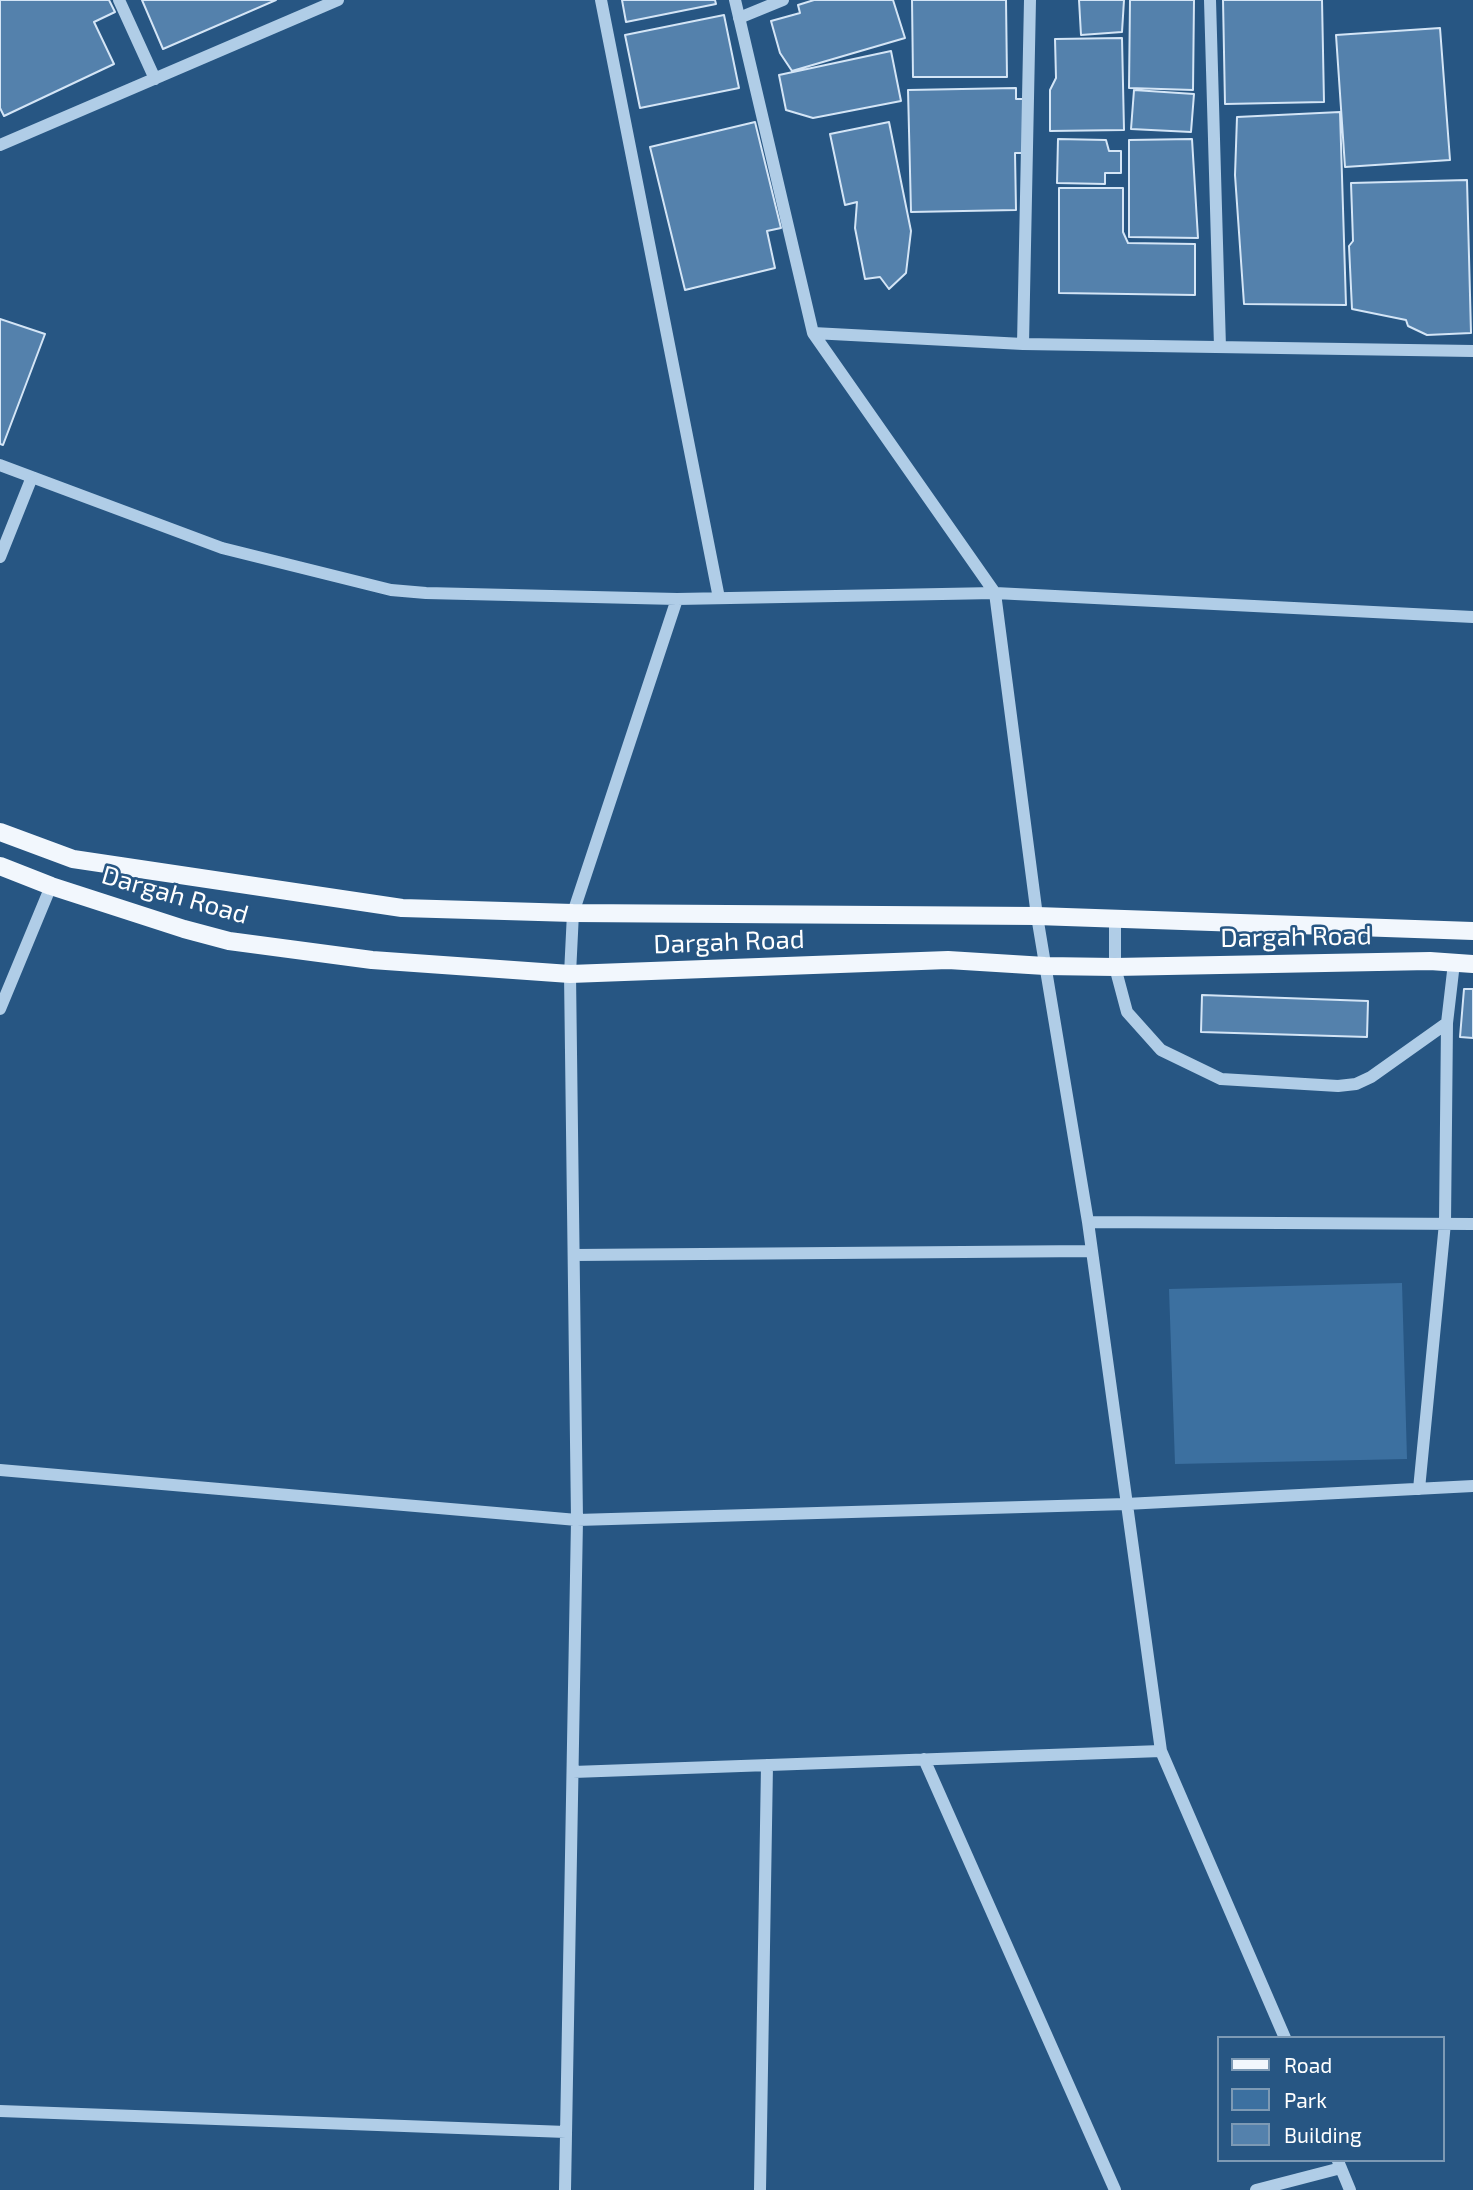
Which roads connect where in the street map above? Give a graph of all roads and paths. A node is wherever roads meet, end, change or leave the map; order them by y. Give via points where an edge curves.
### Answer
1 (119, 0) edge
2 (338, 0) edge
3 (601, 0) edge
4 (735, 0) edge
5 (783, 0) edge
6 (1030, 0) edge
7 (1210, 0) edge
8 (739, 18) junction
9 (155, 79) junction
10 (0, 145) edge
11 (813, 333) junction
12 (1023, 344) junction
13 (1220, 347) junction
14 (1473, 351) edge
15 (0, 465) edge
16 (32, 477) junction
17 (0, 558) edge
18 (995, 593) junction
19 (719, 597) junction
20 (677, 599) junction
21 (1473, 617) edge
22 (0, 832) edge
23 (0, 866) edge
24 (51, 887) junction
25 (573, 913) junction
26 (1037, 916) junction
27 (1115, 918) junction
28 (1473, 931) edge
29 (1454, 963) junction
30 (1473, 964) edge
31 (1045, 966) junction
32 (1115, 967) junction
33 (570, 974) junction
34 (0, 1009) edge
35 (1447, 1023) junction
36 (1088, 1222) junction
37 (1445, 1223) junction
38 (1473, 1224) edge
39 (1092, 1251) junction
40 (573, 1255) junction
41 (0, 1470) edge
42 (1473, 1486) edge
43 (1419, 1489) junction
44 (1126, 1504) junction
45 (577, 1520) junction
46 (1161, 1751) junction
47 (924, 1759) junction
48 (767, 1765) junction
49 (573, 1772) junction
50 (1284, 2036) edge
51 (0, 2111) edge
52 (566, 2132) junction
53 (1339, 2164) edge
54 (565, 2190) edge
55 (760, 2190) edge
56 (1115, 2190) edge
57 (1256, 2190) edge
58 (1350, 2190) edge

1 - 9 street
2 - 9 street
3 - 19 street
4 - 8 street
5 - 8 street
6 - 12 street
7 - 13 street
8 - 11 street
9 - 10 street
11 - 12 street
11 - 18 street
12 - 13 street
13 - 14 street
15 - 16 street
16 - 17 street
16 - 20 street via 222,548 391,590
18 - 19 street
18 - 21 street
18 - 26 street
19 - 20 street
20 - 25 street
22 - 25 main road, Dargah Road via 73,859 402,908
23 - 24 main road, Dargah Road
24 - 33 main road, Dargah Road via 229,941 372,960
24 - 34 street
25 - 26 main road, Dargah Road
25 - 33 street
26 - 27 main road, Dargah Road
26 - 31 street
27 - 28 main road, Dargah Road
27 - 32 street
29 - 30 main road, Dargah Road
29 - 32 main road, Dargah Road
29 - 35 street
31 - 32 main road, Dargah Road
31 - 33 main road, Dargah Road via 948,960
31 - 36 street
32 - 35 street via 1127,1012 1139,1027 1161,1050 1222,1079 1356,1084
33 - 40 street
35 - 37 street
36 - 37 street
36 - 39 street
37 - 38 street
37 - 43 street
39 - 40 street
39 - 44 street
40 - 45 street
41 - 45 street
42 - 43 street
43 - 44 street
44 - 45 street
44 - 46 street
45 - 49 street
46 - 47 street
46 - 50 street
47 - 48 street
47 - 56 street
48 - 49 street
48 - 55 street
49 - 52 street
51 - 52 street
52 - 54 street
53 - 57 street
53 - 58 street

